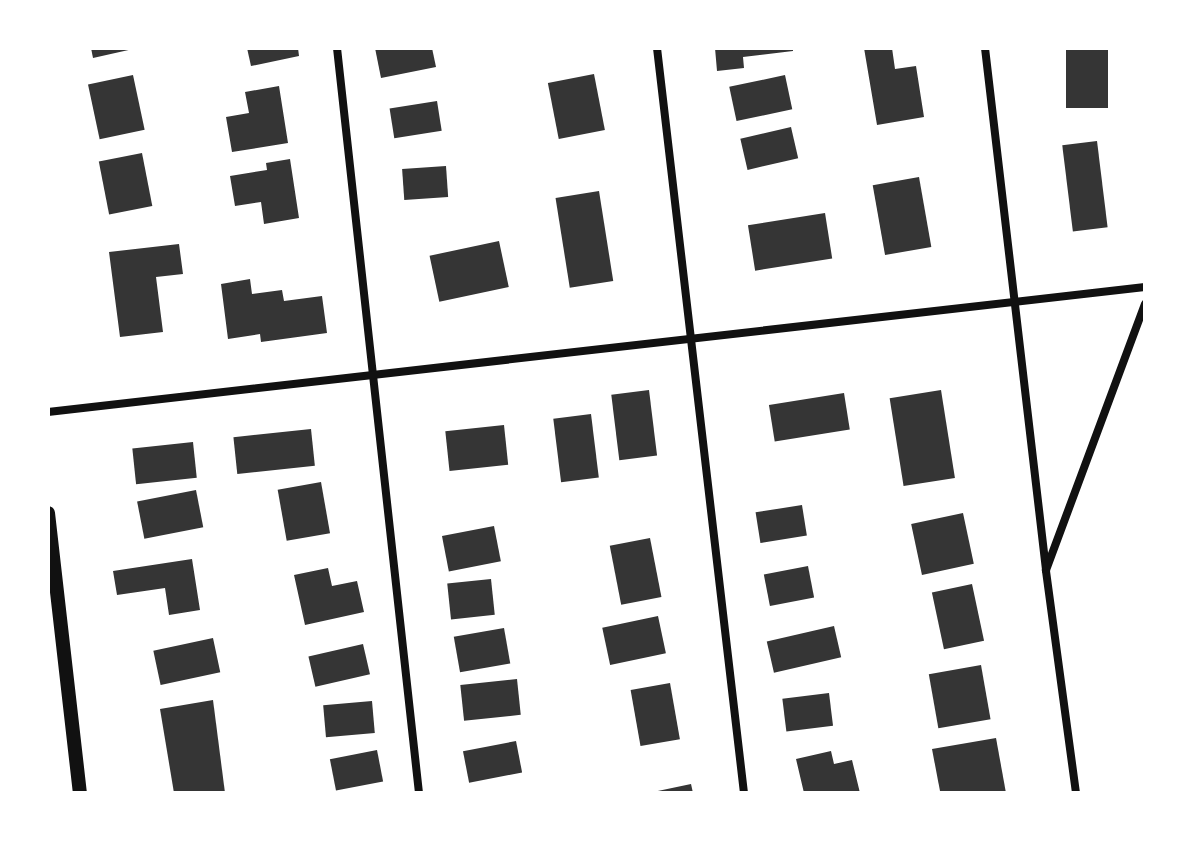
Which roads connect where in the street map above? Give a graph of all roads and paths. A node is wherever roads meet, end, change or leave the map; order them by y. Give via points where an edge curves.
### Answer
1 (337, 48) edge
2 (657, 48) edge
3 (985, 48) edge
4 (1145, 287) edge
5 (1014, 302) junction
6 (1145, 304) edge
7 (691, 339) junction
8 (372, 375) junction
9 (48, 412) edge
10 (48, 513) edge
11 (1046, 570) junction
12 (80, 793) edge
13 (419, 793) edge
14 (744, 793) edge
15 (1076, 793) edge

1 - 8 street
2 - 7 street
3 - 5 street
4 - 5 street
5 - 7 street
5 - 11 street
6 - 11 street
7 - 8 street
7 - 14 street
8 - 9 street
8 - 13 street
10 - 12 street
11 - 15 street

